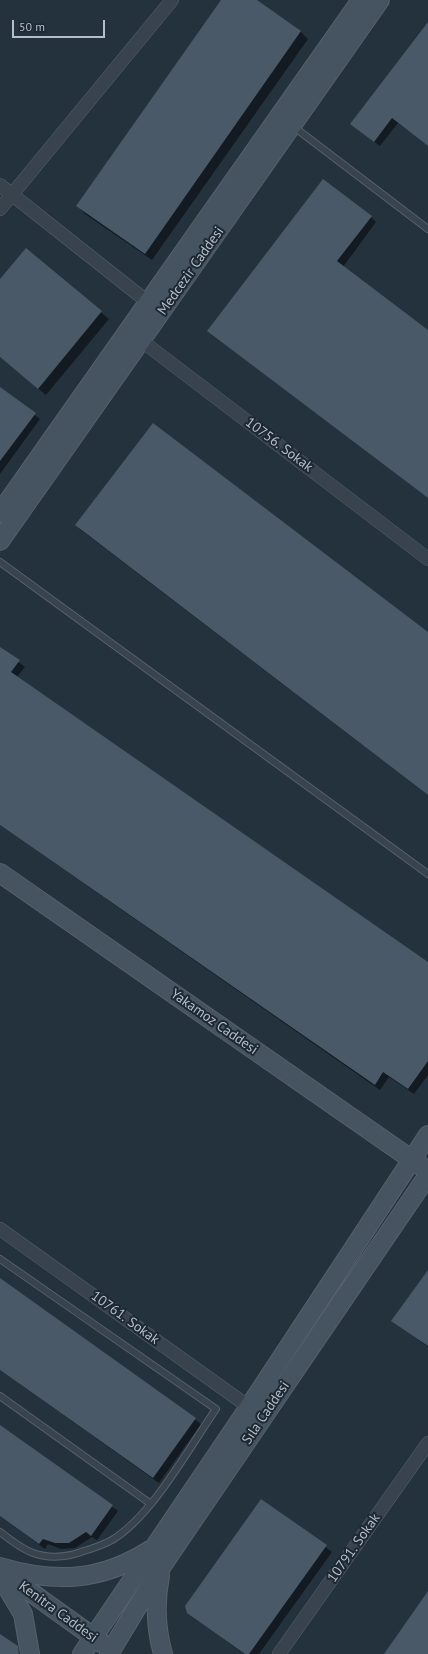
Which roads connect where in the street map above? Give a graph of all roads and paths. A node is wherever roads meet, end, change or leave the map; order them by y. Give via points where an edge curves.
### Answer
1 (172, 0) edge
2 (361, 0) edge
3 (380, 0) edge
4 (387, 0) edge
5 (366, 19) junction
6 (292, 126) junction
7 (0, 185) edge
8 (12, 195) junction
9 (0, 209) edge
10 (428, 229) edge
11 (155, 308) junction
12 (136, 336) junction
13 (0, 513) edge
14 (0, 541) edge
15 (428, 559) edge
16 (0, 562) edge
17 (0, 873) edge
18 (428, 874) edge
19 (428, 1135) edge
20 (412, 1159) junction
21 (428, 1171) edge
22 (428, 1175) edge
23 (399, 1179) junction
24 (422, 1195) edge
25 (0, 1229) edge
26 (0, 1259) edge
27 (0, 1396) edge
28 (249, 1407) junction
29 (428, 1443) edge
30 (151, 1504) junction
31 (0, 1532) edge
32 (154, 1547) junction
33 (162, 1566) junction
34 (0, 1567) edge
35 (0, 1570) edge
36 (0, 1576) edge
37 (94, 1637) junction
38 (112, 1653) edge
39 (30, 1654) edge
40 (82, 1654) edge
41 (162, 1654) edge
42 (279, 1654) edge

1 - 8 street
2 - 11 street, Medcezir Caddesi
3 - 5 street, Medcezir Caddesi
4 - 5 street
5 - 6 street, Medcezir Caddesi
6 - 10 lane
6 - 11 street, Medcezir Caddesi
7 - 8 street
8 - 9 street
8 - 11 street
11 - 12 street, Medcezir Caddesi
12 - 13 street, Medcezir Caddesi
12 - 14 street, Medcezir Caddesi
12 - 15 street, 10756. Sokak
16 - 18 lane
17 - 20 street, Yakamoz Caddesi
19 - 20 street
20 - 21 street, Yakamoz Caddesi
20 - 23 street
22 - 24 street, Sıla Caddesi
23 - 24 street
23 - 28 street
24 - 33 street, Sıla Caddesi
25 - 28 street, 10761. Sokak
26 - 30 lane via 216,1410
27 - 30 lane
28 - 32 street
29 - 42 street, 10791. Sokak
30 - 31 lane via 112,1540 75,1554 48,1557 34,1553
32 - 34 street via 120,1566 86,1576 43,1577
32 - 37 street
33 - 38 street, Sıla Caddesi
33 - 41 street via 156,1595
35 - 37 street, Kenitra Caddesi
36 - 39 street via 23,1614
37 - 38 street, Kenitra Caddesi
37 - 40 street

